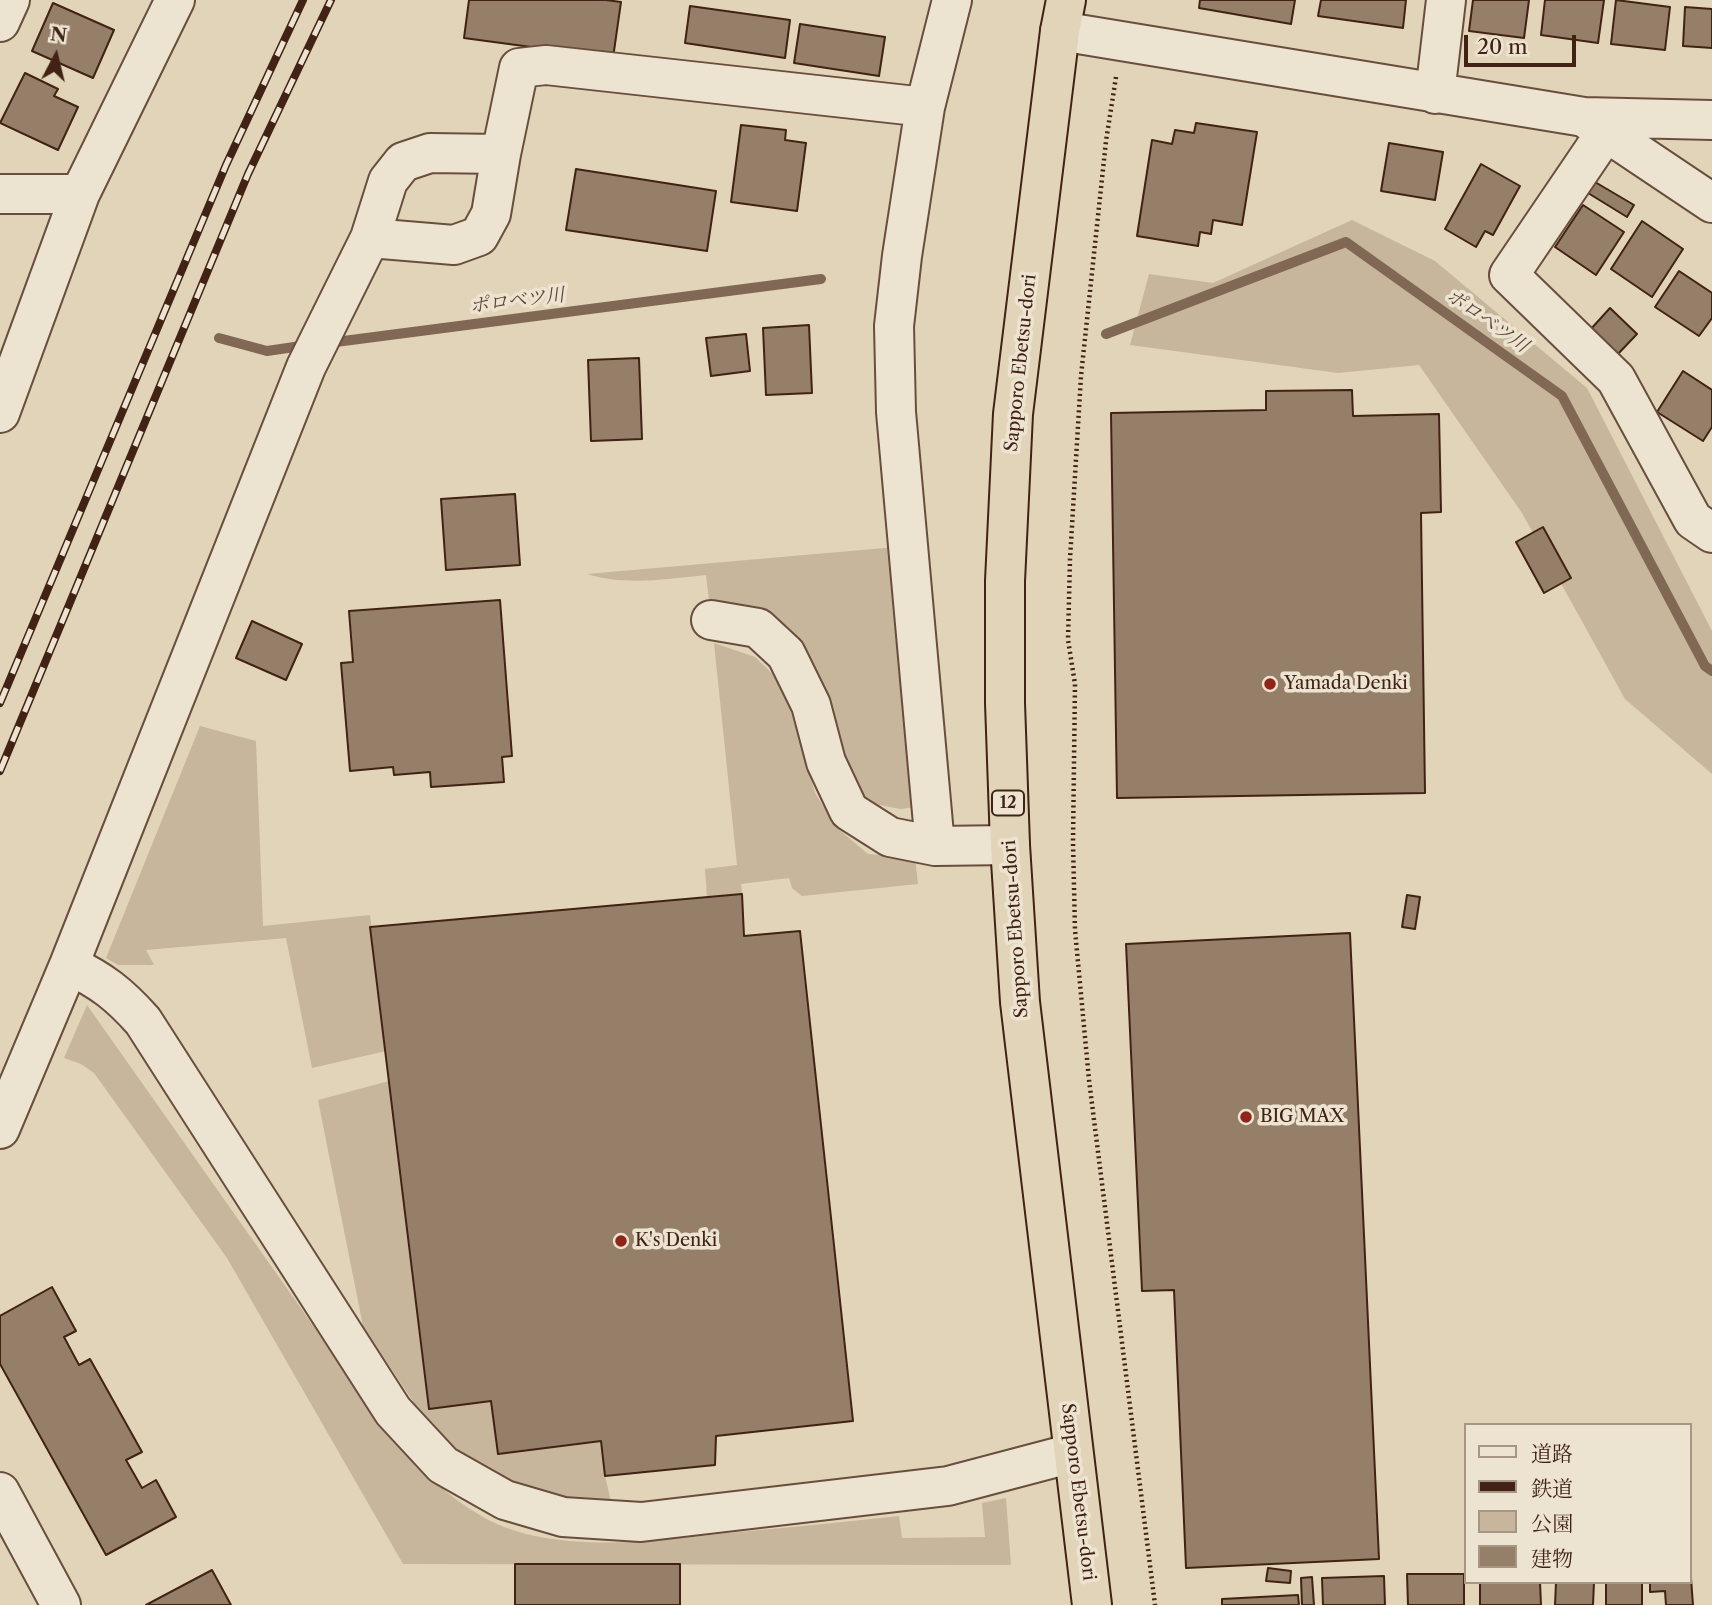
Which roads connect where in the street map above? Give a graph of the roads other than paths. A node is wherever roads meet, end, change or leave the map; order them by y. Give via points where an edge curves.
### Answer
1 (10, 0) edge
2 (175, 0) edge
3 (952, 0) edge
4 (1446, 0) edge
5 (1063, 16) edge
6 (0, 22) edge
7 (1435, 94) junction
8 (925, 107) junction
9 (1712, 120) edge
10 (1595, 124) junction
11 (501, 154) junction
12 (0, 194) edge
13 (80, 194) junction
14 (1712, 203) edge
15 (370, 239) junction
16 (0, 413) edge
17 (1712, 533) edge
18 (711, 620) dead end
19 (1010, 845) junction
20 (935, 846) junction
21 (69, 965) junction
22 (0, 1129) edge
23 (1073, 1453) junction
24 (0, 1492) edge
25 (61, 1605) edge
26 (1093, 1605) edge

1 - 6 street
2 - 13 street
3 - 8 street
4 - 7 street
5 - 7 street via 1122,41
5 - 19 highway, Sapporo Ebetsu-dori / 12 via 1013,414 1005,595
7 - 10 street
8 - 11 street via 546,65 519,68
8 - 20 street via 894,326 896,412
9 - 10 street
10 - 14 street
10 - 17 street via 1509,275 1616,379 1693,520
11 - 15 street via 430,153 403,163 388,181
11 - 15 street via 492,214 479,236 454,245
12 - 13 street
13 - 16 street
15 - 21 street via 306,367
18 - 20 street via 758,628 786,654 811,705 826,762 849,811 890,837
19 - 20 street
19 - 23 highway, Sapporo Ebetsu-dori / 12 via 1022,1015
21 - 22 street
21 - 23 street via 107,985 143,1021 393,1411 443,1465 505,1500 563,1517 641,1522 948,1486
23 - 26 highway, Sapporo Ebetsu-dori / 12
24 - 25 street

